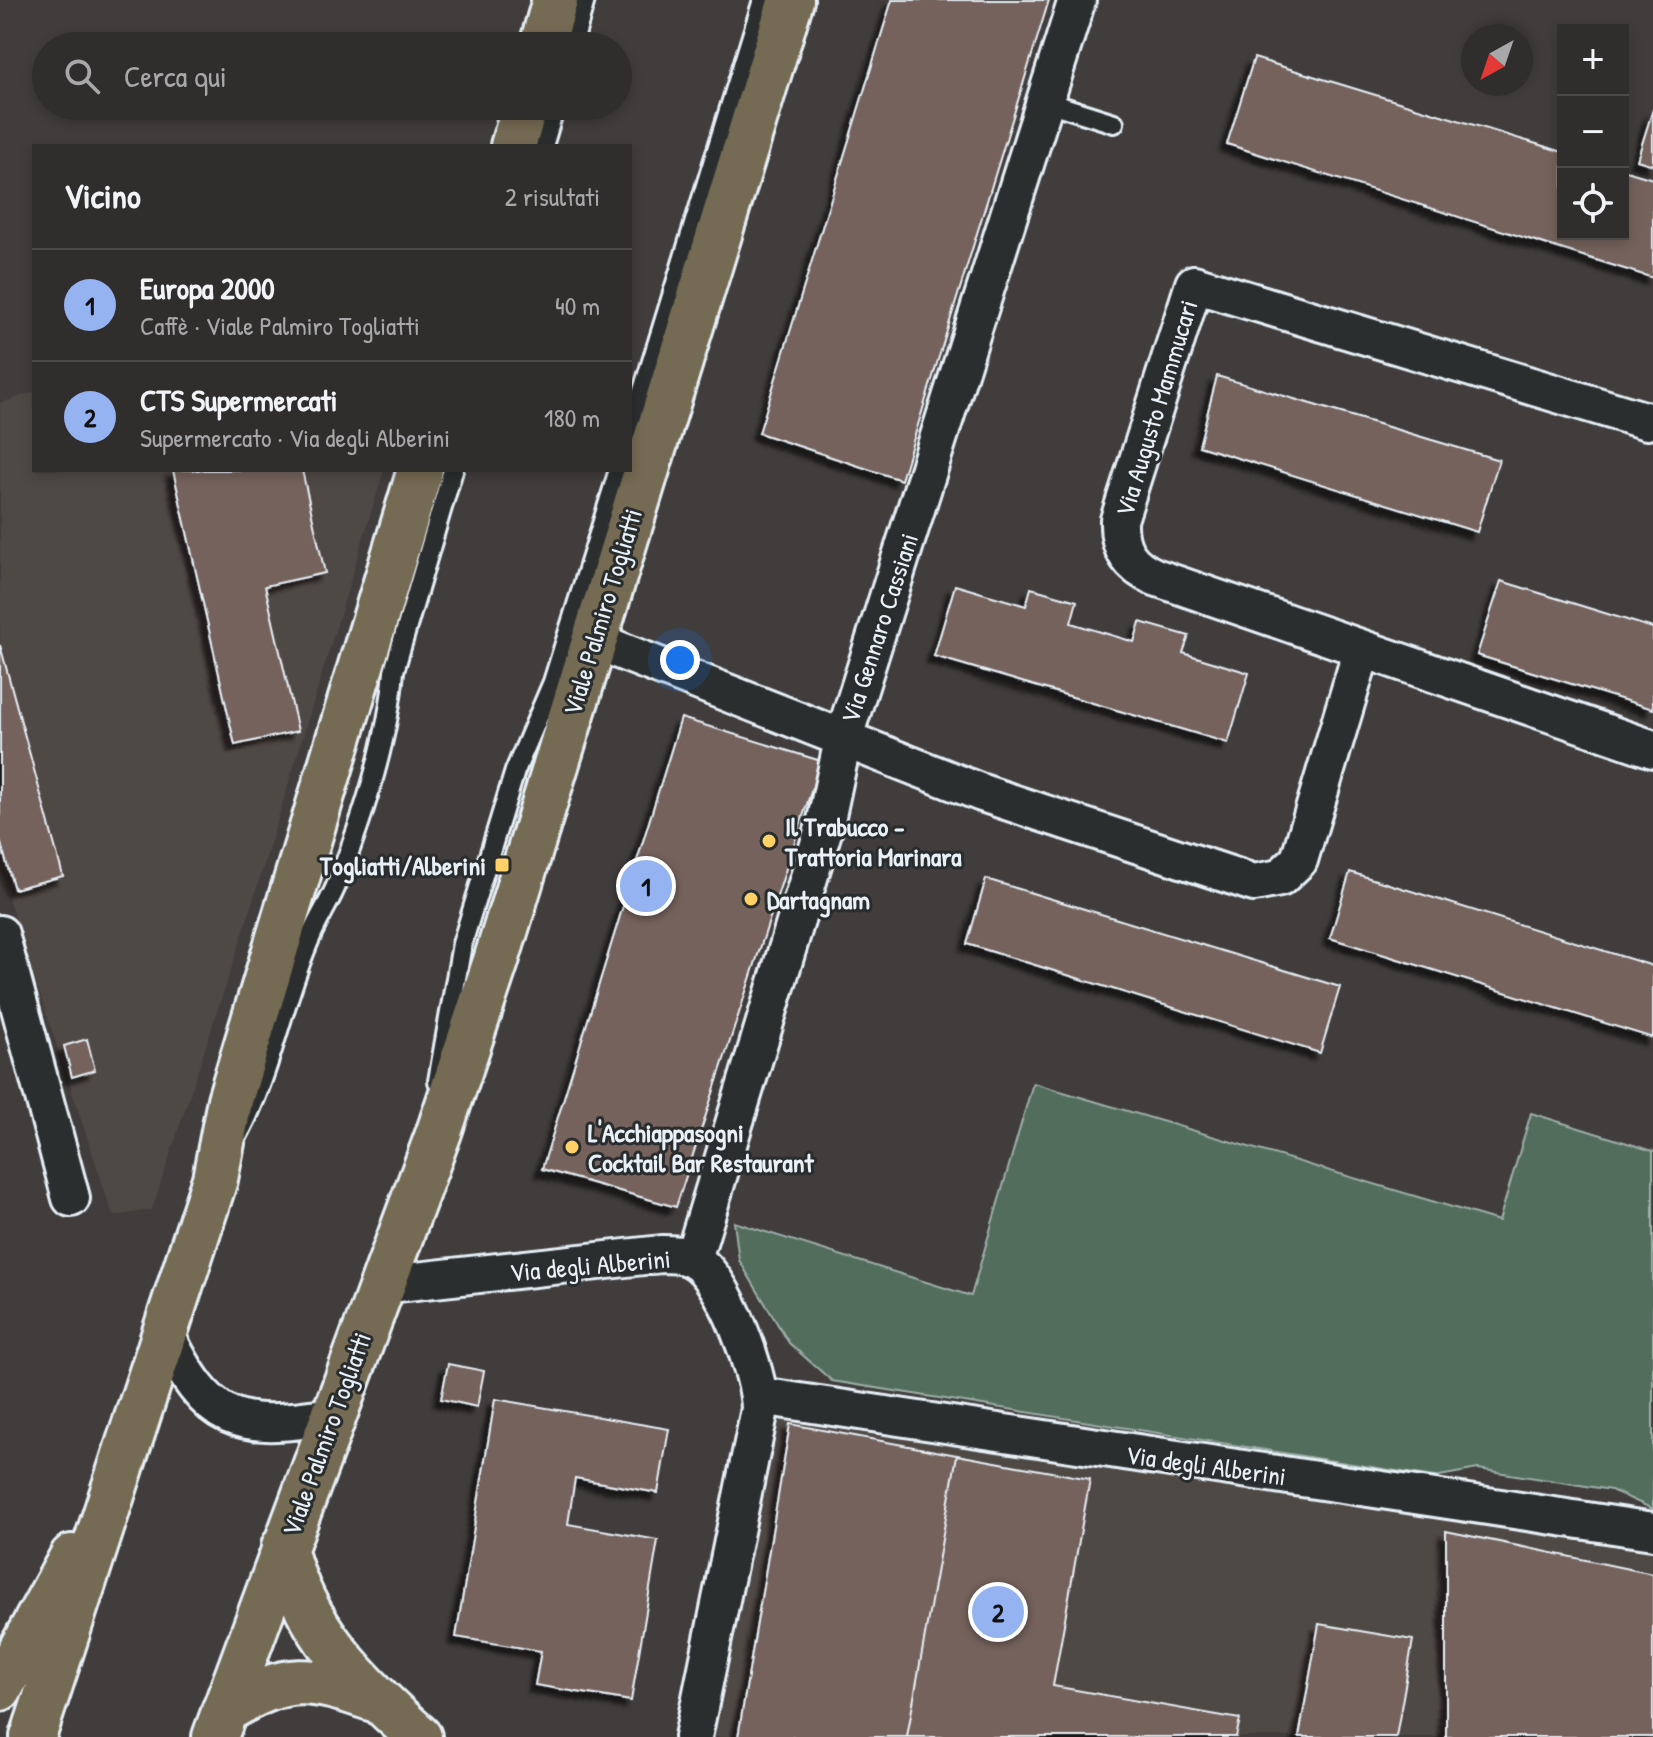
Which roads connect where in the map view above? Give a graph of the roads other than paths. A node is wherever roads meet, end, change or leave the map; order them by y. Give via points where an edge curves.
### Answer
1 (555, 0) edge
2 (585, 0) edge
3 (763, 0) edge
4 (791, 0) edge
5 (1077, 0) edge
6 (546, 32) edge
7 (576, 32) edge
8 (1044, 101) junction
9 (521, 120) edge
10 (551, 120) edge
11 (1114, 123) dead end
12 (514, 144) edge
13 (544, 144) edge
14 (1647, 421) dead end
15 (632, 426) edge
16 (419, 472) edge
17 (452, 472) edge
18 (618, 472) edge
19 (593, 640) junction
20 (1362, 650) junction
21 (843, 740) junction
22 (1653, 749) edge
23 (0, 934) edge
24 (439, 1132) junction
25 (215, 1179) junction
26 (71, 1198) dead end
27 (693, 1259) junction
28 (380, 1285) junction
29 (165, 1333) junction
30 (760, 1396) junction
31 (332, 1416) junction
32 (113, 1490) junction
33 (1653, 1531) edge
34 (284, 1547) junction
35 (0, 1688) edge
36 (379, 1701) junction
37 (220, 1724) edge
38 (33, 1737) edge
39 (419, 1737) edge
40 (693, 1737) edge

1 - 6 main road
2 - 7 lane
3 - 15 lane
4 - 19 main road, Viale Palmiro Togliatti
5 - 8 street, Via Gennaro Cassiani
8 - 11 lane
8 - 21 street, Via Gennaro Cassiani
9 - 12 main road
10 - 13 lane
14 - 20 street, Via Augusto Mammucari via 1194,284 1119,520 1122,549 1142,571
16 - 25 main road via 230,1100
17 - 25 lane via 346,858 311,937 258,1098
18 - 24 lane, Viale Palmiro Togliatti via 553,682 515,771 462,944 438,1068
19 - 21 street
19 - 24 main road, Viale Palmiro Togliatti
20 - 21 street via 1299,860 1291,871 1267,883 982,793
20 - 22 street, Via Augusto Mammucari
21 - 27 street, Via Gennaro Cassiani via 825,825
23 - 26 street
24 - 28 main road, Viale Palmiro Togliatti
25 - 29 main road
27 - 28 street, Via degli Alberini via 662,1254
27 - 30 street, Via degli Alberini via 713,1279 729,1310
28 - 31 main road, Viale Palmiro Togliatti
29 - 31 street via 191,1383 216,1409 239,1420 265,1422
29 - 32 main road
30 - 33 street, Via degli Alberini
30 - 40 street, Via degli Alberini
31 - 34 main road, Viale Palmiro Togliatti
32 - 35 main road
32 - 38 main road
34 - 36 main road via 308,1616
34 - 37 main road, Viale Palmiro Togliatti
36 - 37 main road via 334,1685 296,1681 261,1690
36 - 39 main road

